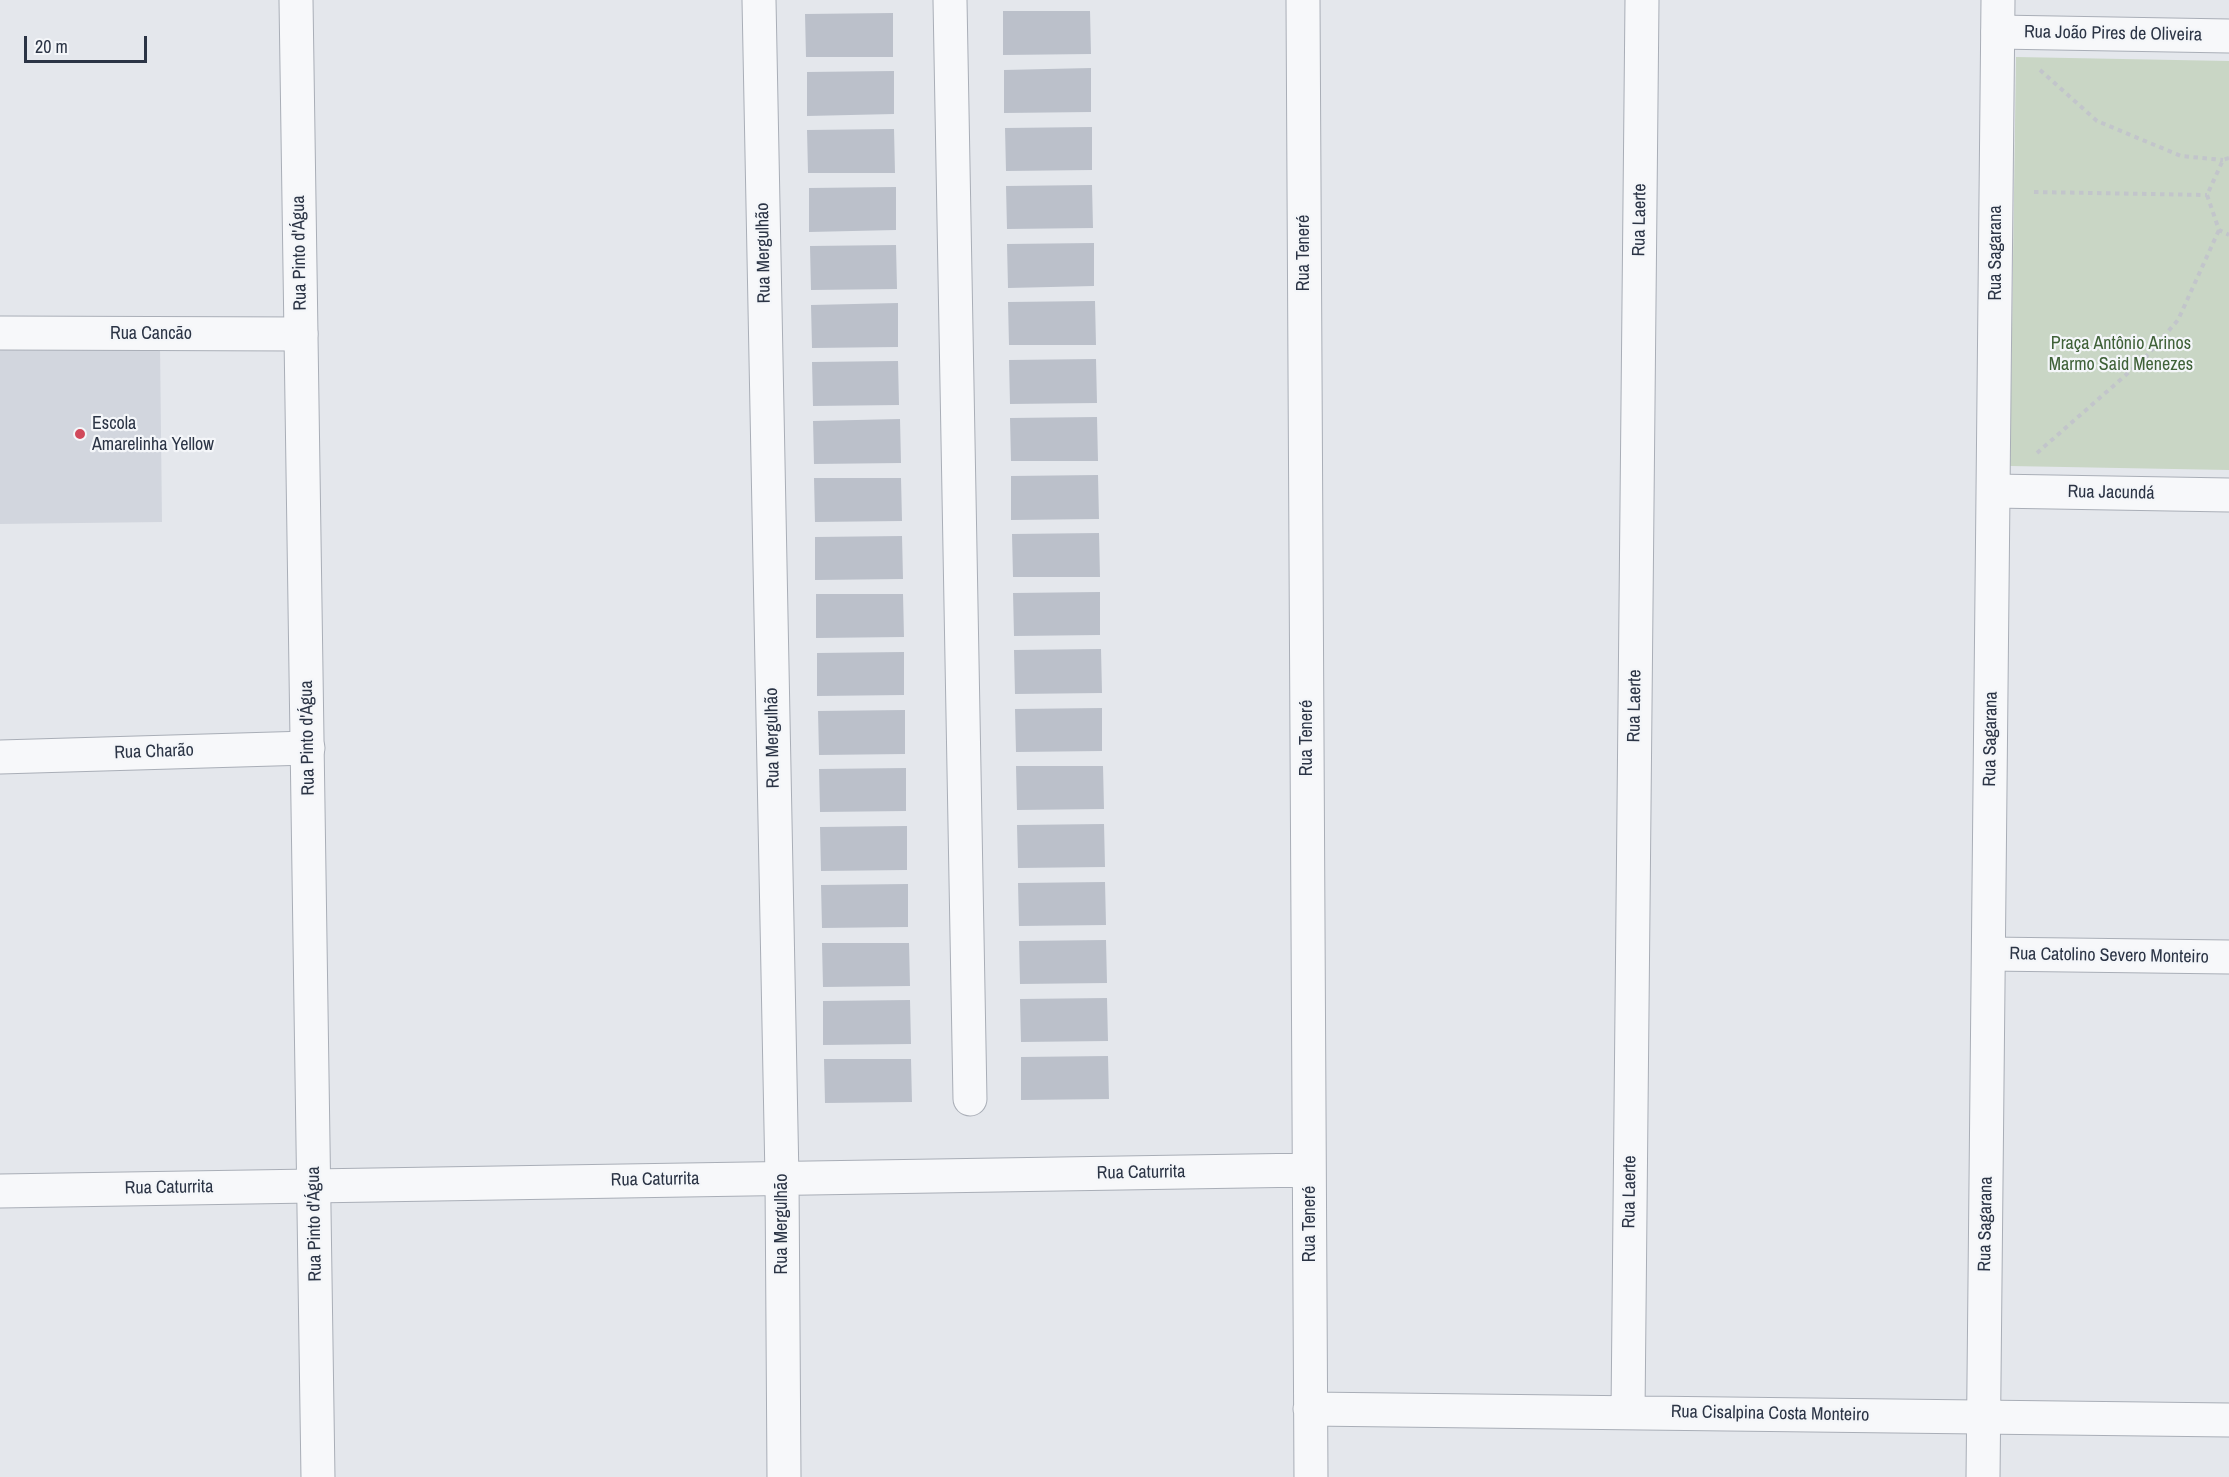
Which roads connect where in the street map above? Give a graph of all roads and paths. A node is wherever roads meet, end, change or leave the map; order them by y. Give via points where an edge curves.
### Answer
1 (296, 0) edge
2 (759, 0) edge
3 (950, 0) edge
4 (1303, 0) edge
5 (1642, 0) edge
6 (1998, 0) edge
7 (1998, 32) junction
8 (2229, 36) edge
9 (2229, 158) edge
10 (2223, 160) junction
11 (1996, 191) junction
12 (2207, 195) junction
13 (2219, 230) junction
14 (2229, 235) edge
15 (0, 333) edge
16 (301, 334) junction
17 (1994, 491) junction
18 (2229, 495) edge
19 (308, 748) junction
20 (0, 757) edge
21 (1989, 954) junction
22 (2229, 957) edge
23 (970, 1099) dead end
24 (1309, 1170) junction
25 (782, 1178) junction
26 (314, 1186) junction
27 (0, 1191) edge
28 (1310, 1409) junction
29 (1628, 1413) junction
30 (1984, 1417) junction
31 (2229, 1420) edge
32 (318, 1477) edge
33 (784, 1477) edge
34 (1311, 1477) edge
35 (1983, 1477) edge

1 - 16 street, Rua Pinto d'Água
2 - 25 street, Rua Mergulhão
3 - 23 street
4 - 24 street, Rua Teneré
5 - 29 street, Rua Laerte
6 - 7 street, Rua Sagarana
7 - 8 street, Rua João Pires de Oliveira
7 - 10 path via 2097,121 2181,156
7 - 11 street, Rua Sagarana
9 - 10 path
10 - 12 path
11 - 12 path
11 - 17 street, Rua Sagarana
12 - 13 path
13 - 14 path
13 - 17 path via 2178,320 2145,359
15 - 16 street, Rua Cancão
16 - 19 street, Rua Pinto d'Água
17 - 18 street, Rua Jacundá
17 - 21 street, Rua Sagarana
19 - 20 street, Rua Charão
19 - 26 street, Rua Pinto d'Água
21 - 22 street, Rua Catolino Severo Monteiro
21 - 30 street, Rua Sagarana
24 - 25 street, Rua Caturrita
24 - 28 street, Rua Teneré
25 - 26 street, Rua Caturrita
25 - 33 street, Rua Mergulhão
26 - 27 street, Rua Caturrita
26 - 32 street, Rua Pinto d'Água
28 - 29 street, Rua Cisalpina Costa Monteiro
28 - 34 street, Rua Teneré
29 - 30 street, Rua Cisalpina Costa Monteiro
30 - 31 street, Rua Cisalpina Costa Monteiro
30 - 35 street, Rua Sagarana

